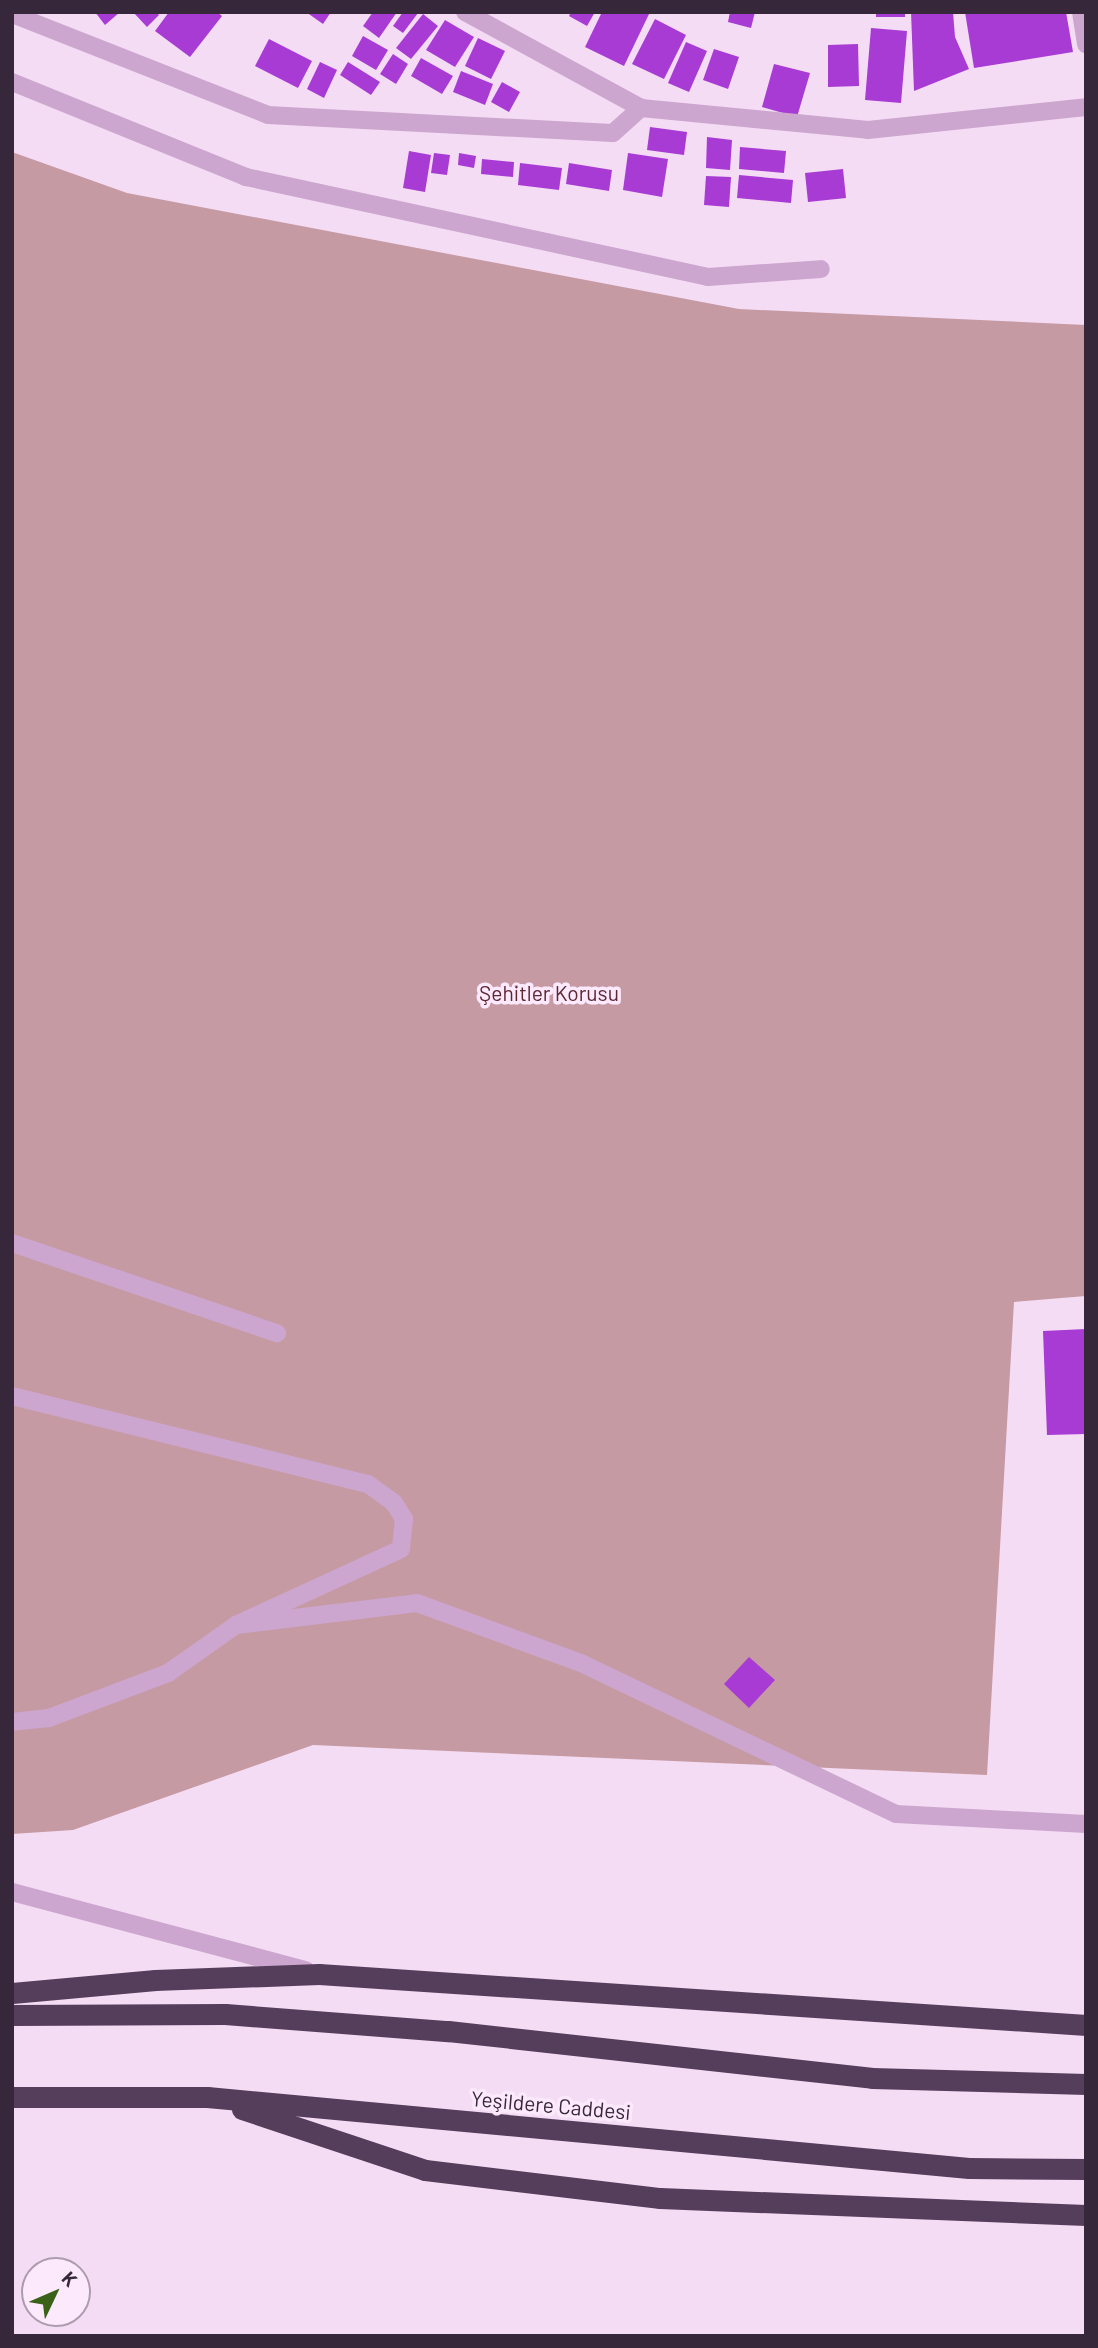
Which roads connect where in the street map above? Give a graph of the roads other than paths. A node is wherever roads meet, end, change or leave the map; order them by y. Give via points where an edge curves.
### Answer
1 (466, 12) edge
2 (1081, 12) edge
3 (12, 14) edge
4 (1086, 45) edge
5 (12, 82) edge
6 (1086, 107) edge
7 (640, 108) junction
8 (821, 270) dead end
9 (12, 1243) edge
10 (277, 1333) dead end
11 (12, 1396) edge
12 (236, 1625) junction
13 (12, 1722) edge
14 (1086, 1824) edge
15 (12, 1892) edge
16 (319, 1974) junction
17 (12, 1993) edge
18 (12, 2015) edge
19 (1086, 2025) edge
20 (1086, 2084) edge
21 (12, 2096) edge
22 (207, 2097) junction
23 (1086, 2169) edge
24 (1086, 2214) edge

1 - 7 street
2 - 4 street
3 - 7 street via 268,115 613,133
5 - 8 street via 246,177 709,277
6 - 7 street via 868,130
9 - 10 street
11 - 12 street via 368,1485 394,1503 404,1519 401,1549
12 - 13 street via 168,1673 49,1718
12 - 14 street via 417,1603 581,1663 896,1814
15 - 16 street
16 - 17 highway via 155,1980
16 - 19 highway
18 - 20 highway via 225,2014 448,2031 872,2078
21 - 22 highway, Yeşildere Caddesi
22 - 23 highway, Yeşildere Caddesi via 969,2168
22 - 24 highway via 425,2170 660,2197

